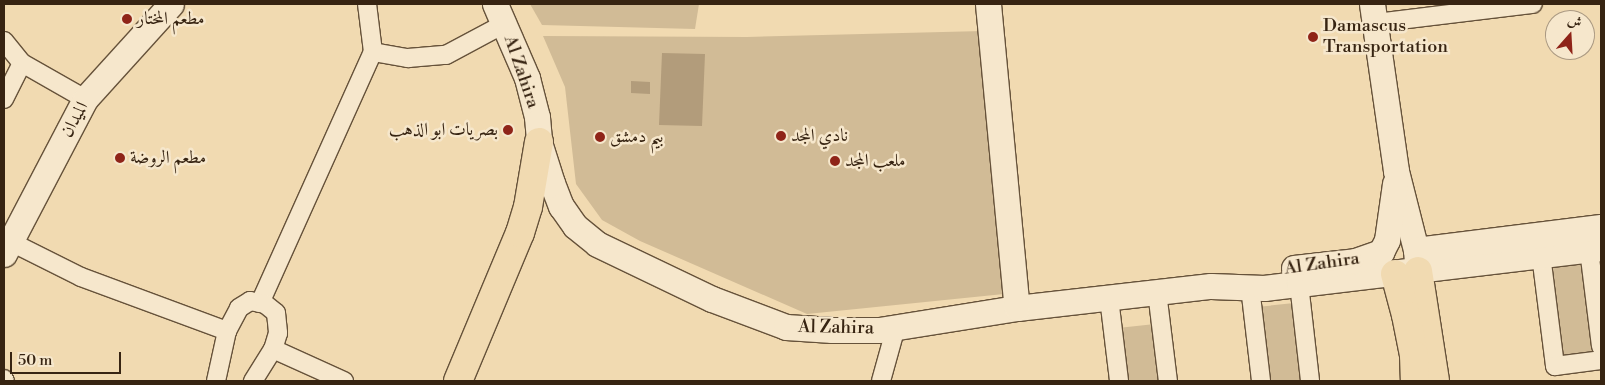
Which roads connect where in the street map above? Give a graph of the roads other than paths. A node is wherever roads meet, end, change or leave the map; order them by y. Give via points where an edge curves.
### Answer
1 (366, 4) edge
2 (988, 4) edge
3 (1533, 4) edge
4 (165, 6) edge
5 (1374, 13) edge
6 (499, 14) edge
7 (4, 42) edge
8 (373, 52) junction
9 (22, 64) junction
10 (4, 99) edge
11 (85, 99) junction
12 (540, 142) junction
13 (1396, 171) junction
14 (1601, 227) edge
15 (7, 248) edge
16 (1595, 249) edge
17 (1541, 255) junction
18 (1410, 265) junction
19 (1299, 284) junction
20 (1211, 286) junction
21 (1250, 287) junction
22 (1158, 292) junction
23 (1109, 298) junction
24 (260, 303) junction
25 (1017, 308) junction
26 (896, 327) junction
27 (226, 331) junction
28 (1601, 346) edge
29 (273, 349) junction
30 (1601, 360) edge
31 (216, 381) edge
32 (252, 381) edge
33 (344, 381) edge
34 (458, 381) edge
35 (881, 381) edge
36 (1119, 381) edge
37 (1168, 381) edge
38 (1261, 381) edge
39 (1310, 381) edge
40 (1415, 381) edge
41 (1435, 381) edge

1 - 8 street
2 - 25 main road
3 - 5 street
4 - 11 main road, الميدان
5 - 13 main road
6 - 8 street via 446,55 408,58
6 - 12 main road, Al Zahira via 529,85
7 - 9 street
8 - 24 street
9 - 10 street
9 - 11 street
11 - 15 main road, الميدان
12 - 26 main road, Al Zahira via 561,206 575,226 597,244 712,299 786,327 832,330
12 - 34 main road, Al Zahira via 520,233
13 - 18 main road
13 - 20 main road, Al Zahira via 1387,240 1381,252 1355,260 1260,272
14 - 18 main road
15 - 27 street
16 - 17 main road
16 - 28 street
17 - 18 main road
17 - 30 street via 1554,366
18 - 19 main road, Al Zahira
18 - 40 main road via 1409,331
18 - 41 main road
19 - 21 main road, Al Zahira
19 - 39 street
20 - 21 main road, Al Zahira
20 - 22 main road, Al Zahira
21 - 38 street
22 - 23 main road, Al Zahira
22 - 37 street
23 - 25 main road, Al Zahira
23 - 36 street
24 - 27 street via 250,301 239,308
24 - 29 street via 276,313 278,333
25 - 26 main road, Al Zahira
26 - 35 street
27 - 31 street
29 - 32 street
29 - 33 street

